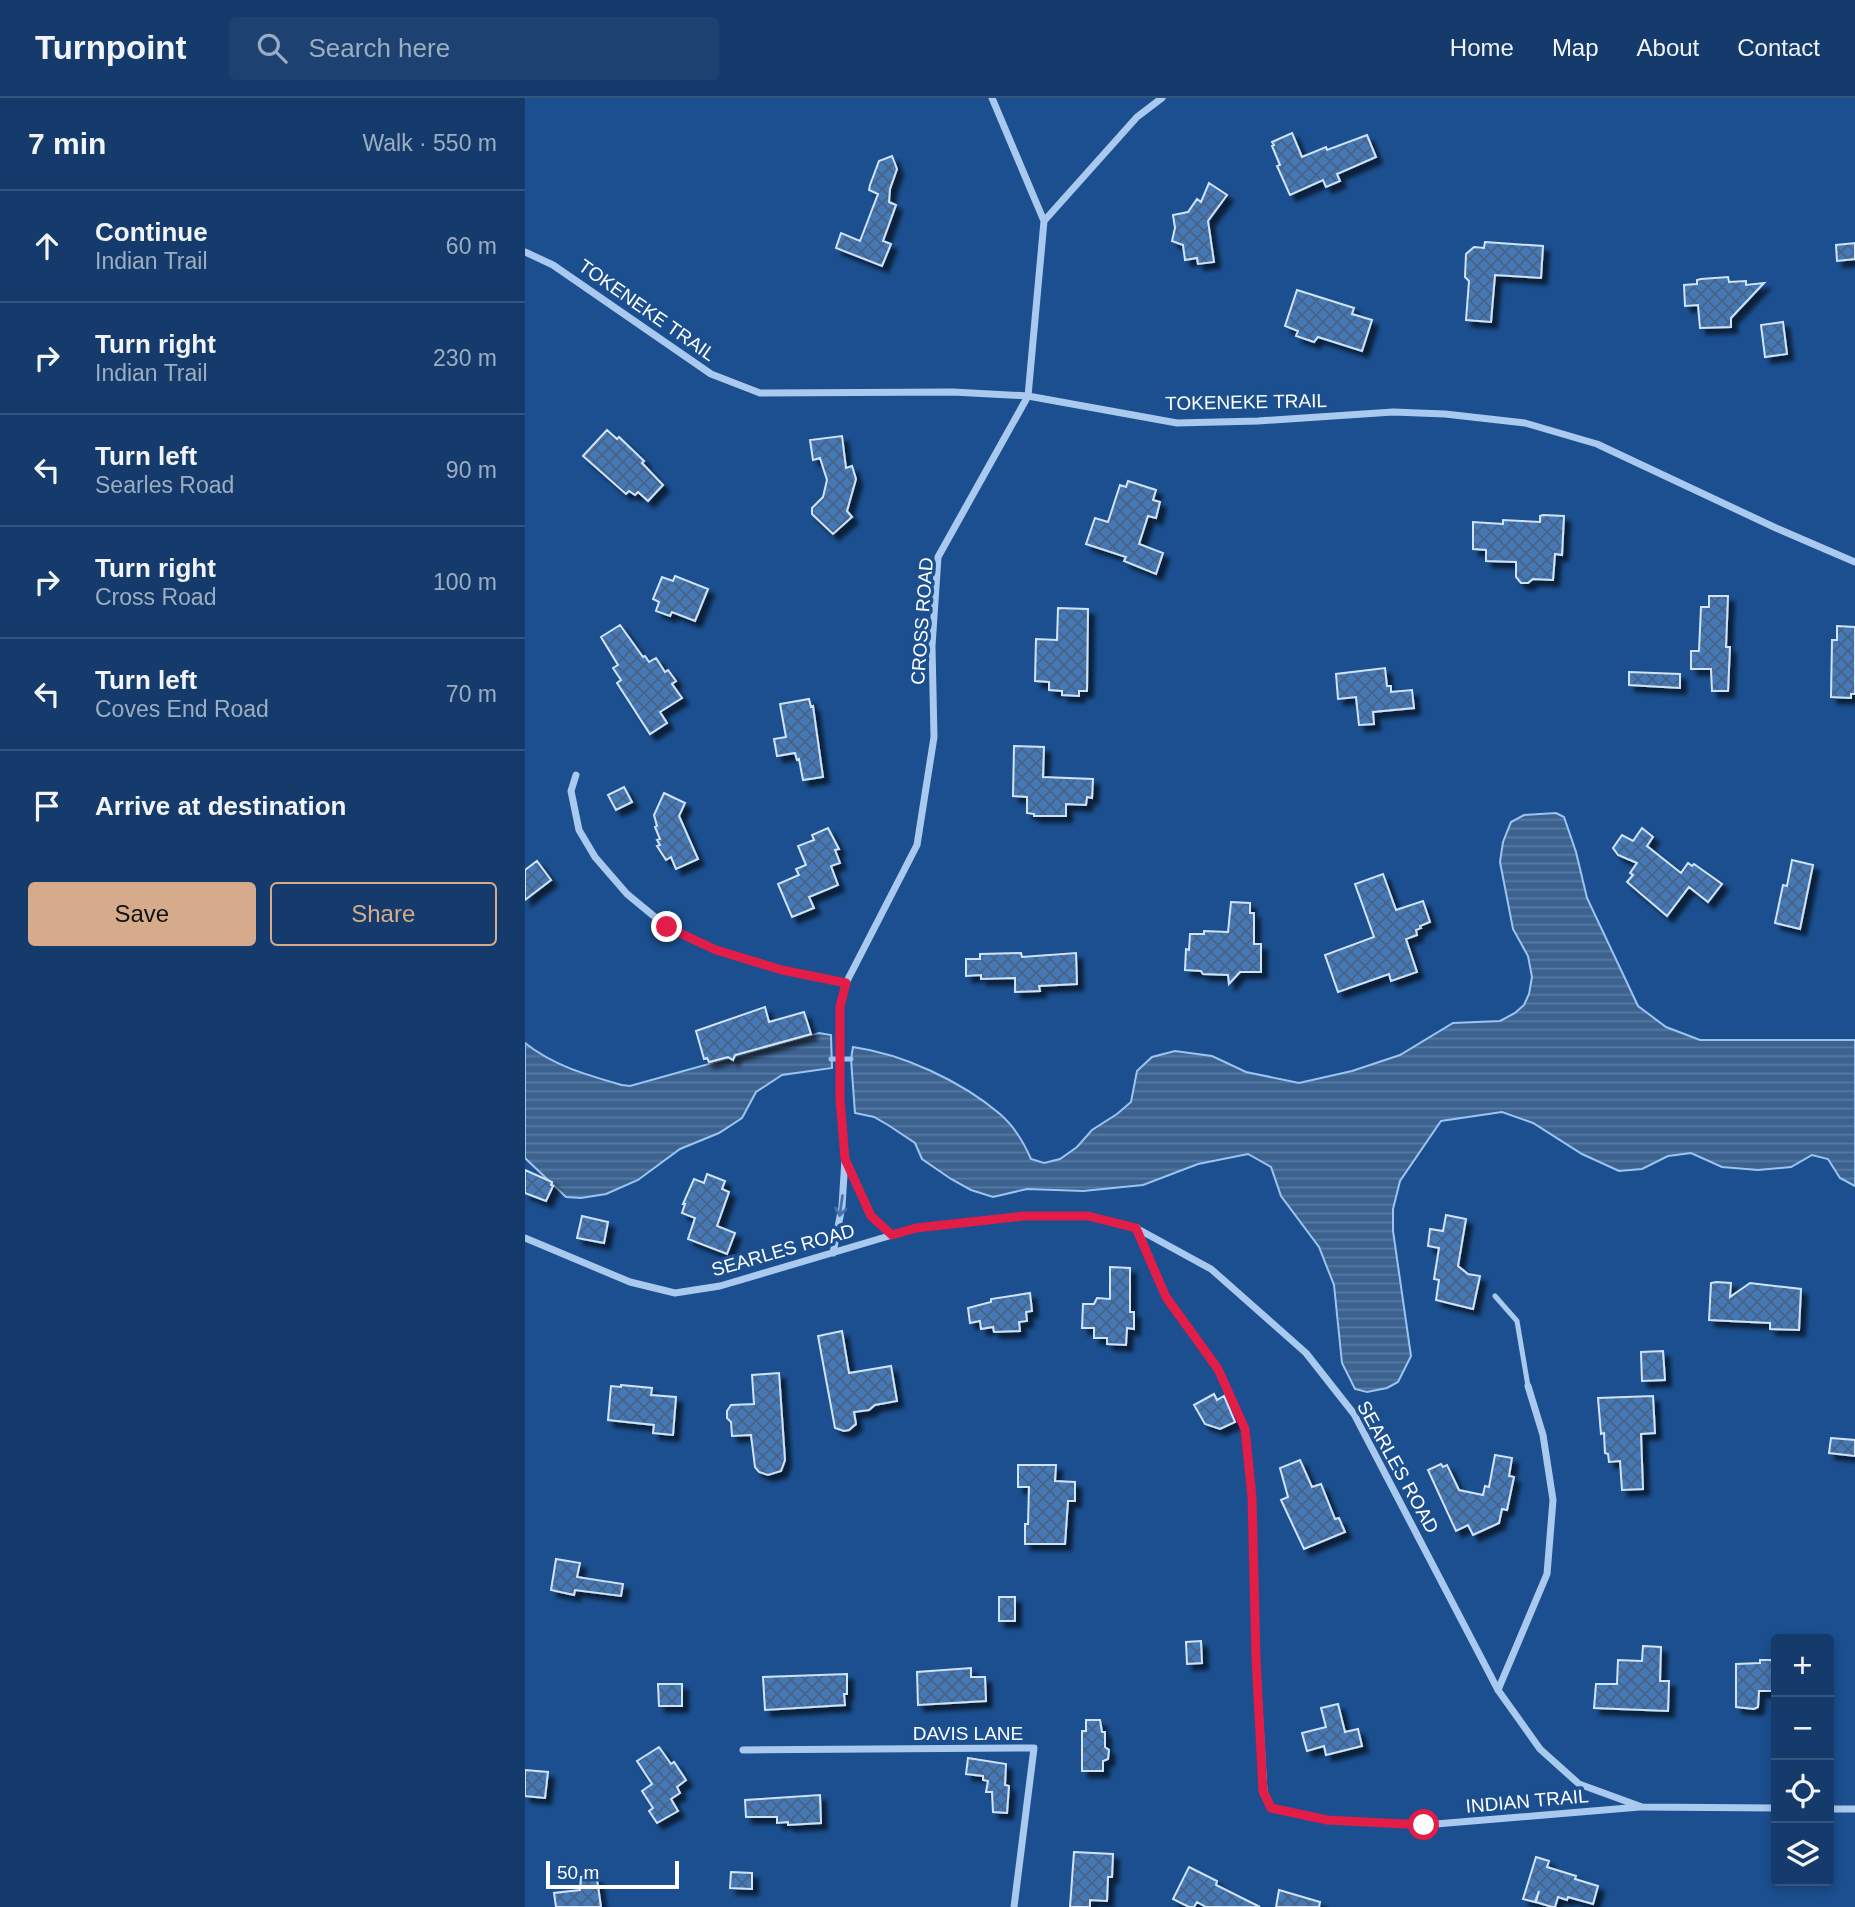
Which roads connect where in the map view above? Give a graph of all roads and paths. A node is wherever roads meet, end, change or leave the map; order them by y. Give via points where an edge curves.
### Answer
1 (992, 98) edge
2 (1162, 98) edge
3 (1044, 220) junction
4 (525, 252) edge
5 (1028, 396) junction
6 (1855, 562) edge
7 (576, 775) dead end
8 (846, 983) junction
9 (845, 1159) junction
10 (1136, 1228) junction
11 (892, 1235) junction
12 (525, 1238) edge
13 (833, 1253) junction
14 (1495, 1296) dead end
15 (1528, 1386) joint
16 (1498, 1690) junction
17 (743, 1750) dead end
18 (1642, 1807) junction
19 (1771, 1808) edge
20 (1834, 1809) edge
21 (1855, 1809) edge
22 (1014, 1907) edge

1 - 3 street, CROSS ROAD
2 - 3 street via 1137,117
3 - 5 street, CROSS ROAD
4 - 5 street, TOKENEKE TRAIL via 553,265 711,374 760,393
5 - 6 street, TOKENEKE TRAIL via 1177,423 1394,412 1525,423 1597,444
5 - 8 street, CROSS ROAD via 938,557 932,646 934,737 917,845
7 - 8 street via 571,791 579,830 594,857 627,894 667,927 716,950
8 - 9 street, CROSS ROAD via 840,1007
9 - 11 street, CROSS ROAD via 871,1216
9 -> 13 street, CROSS ROAD
10 - 11 street, SEARLES ROAD via 1088,1216 1024,1216 916,1228
10 - 16 street, SEARLES ROAD via 1211,1269 1306,1353 1354,1414
10 - 18 street, INDIAN TRAIL via 1166,1297 1218,1369 1245,1429 1252,1497 1263,1791 1271,1808 1327,1820 1424,1825
11 - 13 street, SEARLES ROAD
12 - 13 street, SEARLES ROAD via 630,1282 675,1293 720,1286
14 - 15 lane via 1517,1321
15 - 16 street via 1543,1435 1553,1500 1547,1574
16 - 18 street, SEARLES ROAD via 1540,1749 1579,1784
17 - 22 street, DAVIS LANE via 1034,1748
18 - 19 street, SEARLES ROAD
20 - 21 street

